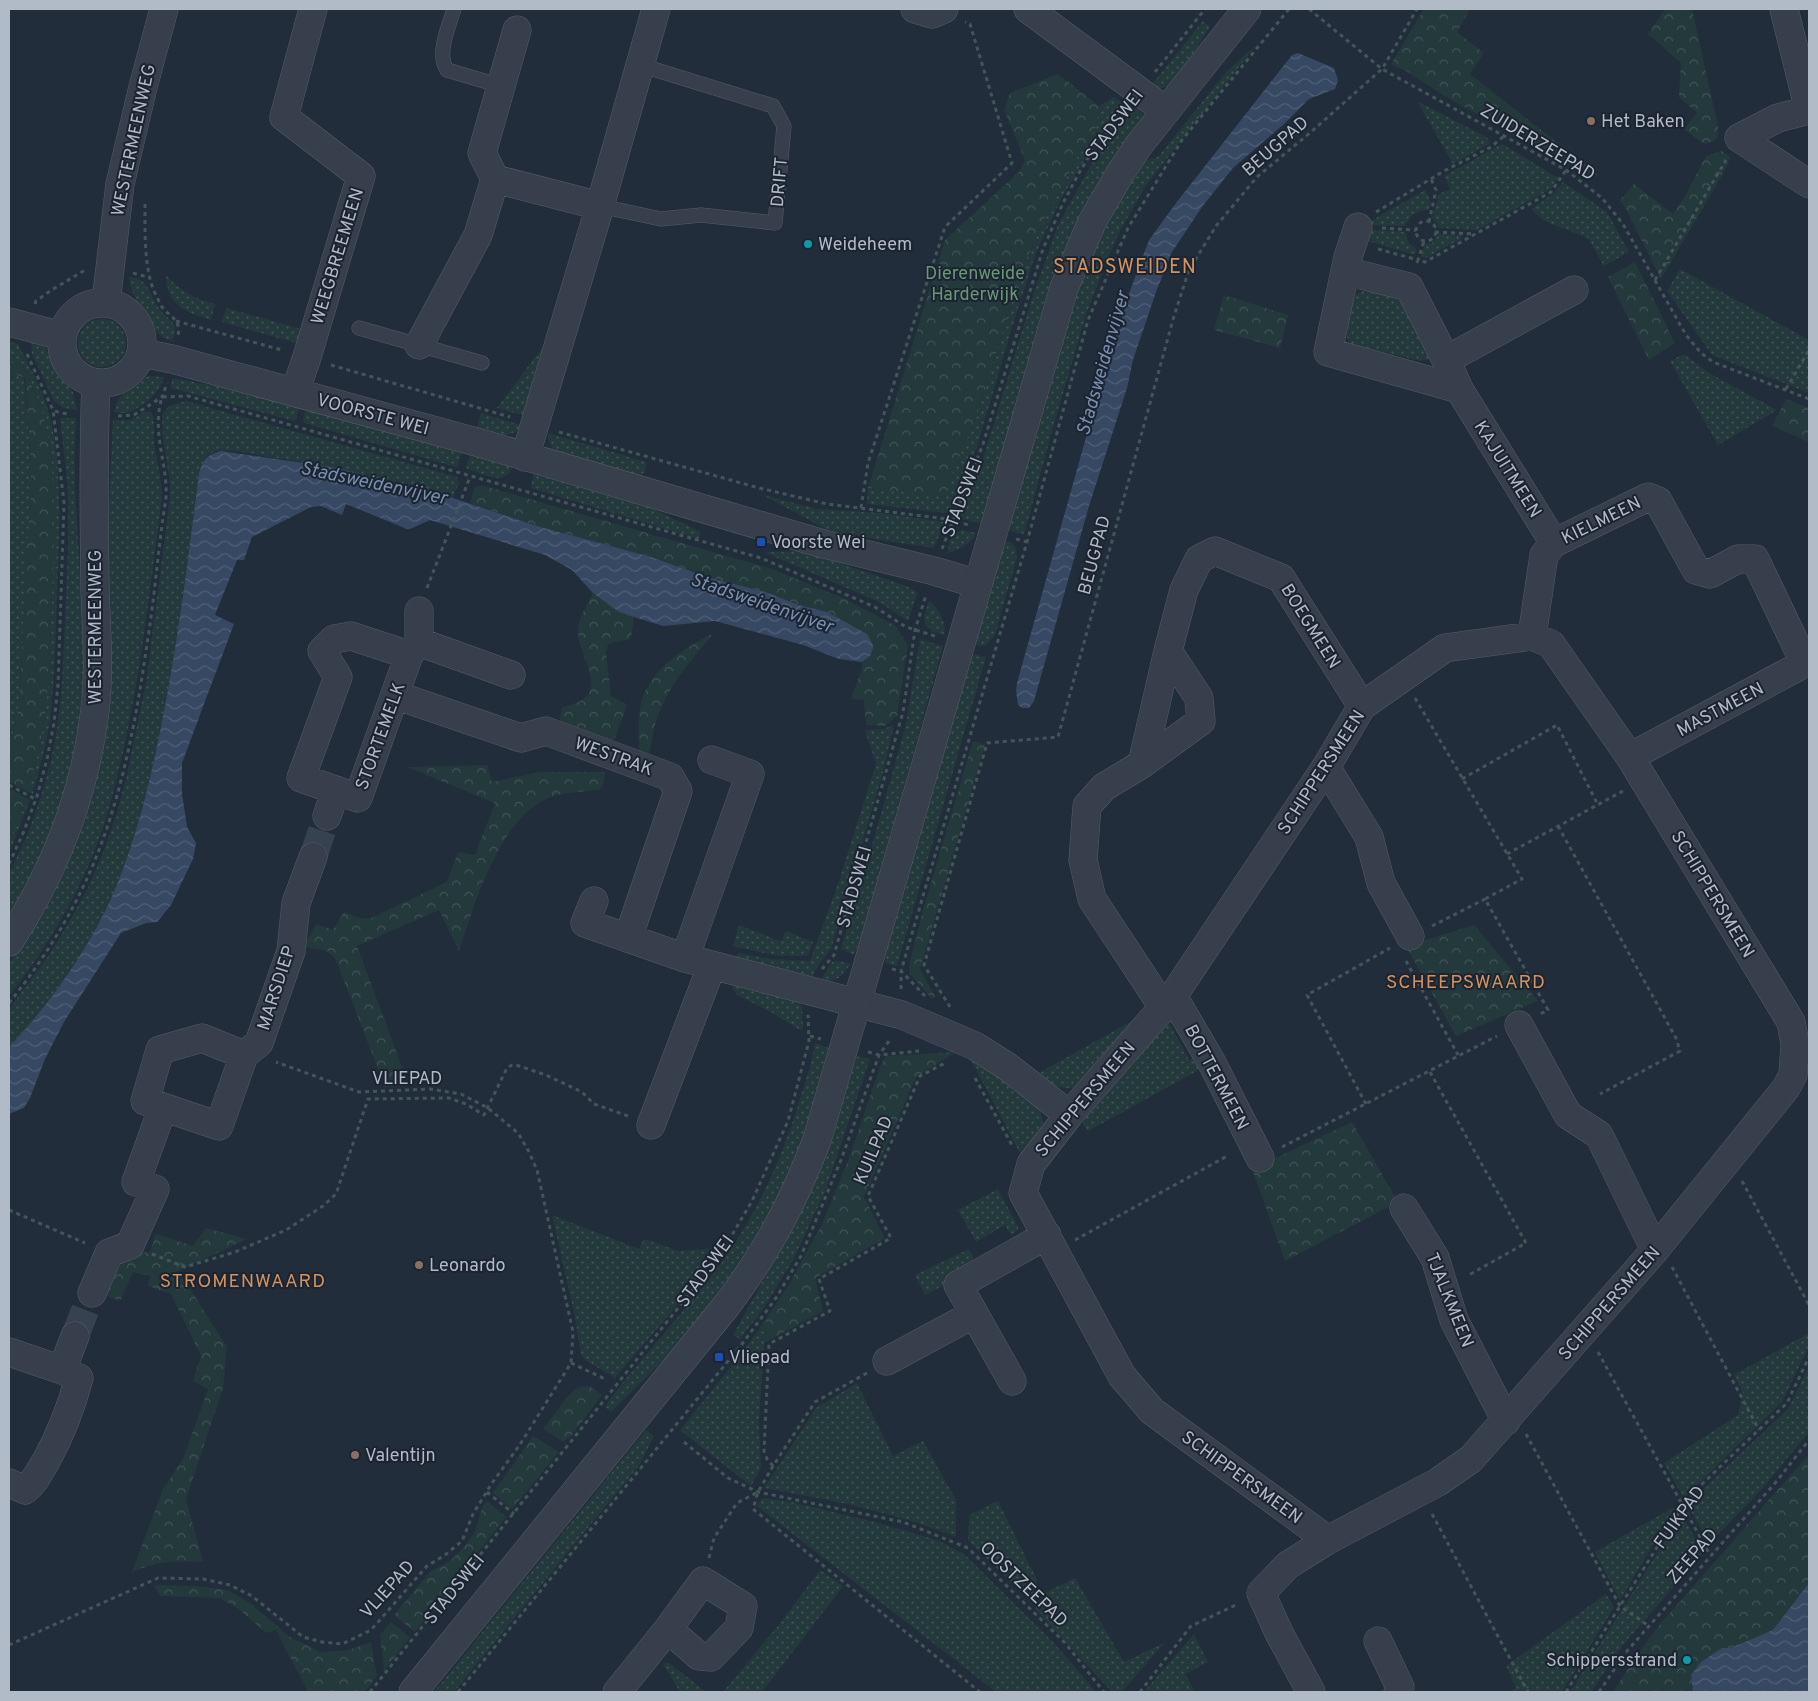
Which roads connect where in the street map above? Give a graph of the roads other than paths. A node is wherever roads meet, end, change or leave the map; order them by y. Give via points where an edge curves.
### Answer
1 (164, 9) edge
2 (314, 9) edge
3 (454, 9) edge
4 (656, 9) edge
5 (1028, 9) edge
6 (1247, 9) edge
7 (1784, 9) edge
8 (517, 30) dead end
9 (640, 65) junction
10 (501, 86) junction
11 (1166, 111) junction
12 (495, 179) junction
13 (1809, 184) edge
14 (600, 206) junction
15 (1355, 234) road end
16 (1345, 271) junction
17 (1574, 290) dead end
18 (106, 302) junction
19 (9, 322) edge
20 (359, 328) dead end
21 (62, 336) junction
22 (419, 345) junction
23 (142, 353) junction
24 (1446, 360) junction
25 (482, 363) dead end
26 (96, 383) junction
27 (1459, 390) junction
28 (295, 392) junction
29 (525, 457) junction
30 (1554, 543) junction
31 (978, 584) junction
32 (419, 611) road end
33 (1532, 636) junction
34 (414, 648) junction
35 (1168, 652) junction
36 (1807, 663) edge
37 (511, 675) dead end
38 (395, 695) junction
39 (1362, 706) junction
40 (712, 760) dead end
41 (1142, 764) junction
42 (1326, 767) junction
43 (1637, 768) junction
44 (336, 790) junction
45 (327, 816) tunnel mouth
46 (313, 857) tunnel mouth
47 (594, 901) dead end
48 (628, 938) junction
49 (1404, 940) road end
50 (9, 942) edge
51 (685, 958) junction
52 (712, 964) junction
53 (1168, 1002) junction
54 (857, 1003) junction
55 (1519, 1025) road end
56 (1802, 1040) edge
57 (244, 1055) junction
58 (164, 1107) junction
59 (1069, 1115) junction
60 (651, 1125) road end
61 (1260, 1158) road end
62 (1404, 1208) dead end
63 (1051, 1243) junction
64 (1658, 1247) junction
65 (92, 1293) tunnel mouth
66 (974, 1314) junction
67 (75, 1336) tunnel mouth
68 (9, 1352) edge
69 (887, 1361) road end
70 (62, 1370) junction
71 (1012, 1382) dead end
72 (1510, 1416) junction
73 (9, 1484) edge
74 (1328, 1540) junction
75 (668, 1629) junction
76 (1378, 1641) dead end
77 (413, 1692) edge
78 (617, 1692) edge
79 (1311, 1692) edge
80 (1398, 1692) edge

1 - 18 street, WESTERMEENWEG via 120,184
2 - 28 street, WEEGBREEMEEN via 284,117 361,176
3 - 10 lane via 441,56 443,64 447,70
4 - 9 street
5 - 11 street
6 - 11 street, STADSWEI
7 - 13 street via 1809,110 1778,118 1739,138
8 - 10 street
9 - 14 street
9 - 14 lane, DRIFT via 773,106 784,126 775,223 701,215 661,219
10 - 12 street via 482,153
11 - 31 street, STADSWEI via 1106,196 1079,250 1064,288
12 - 14 street
12 - 22 street via 478,235
14 - 29 street
15 - 16 street
16 - 24 street, KAJUITMEEN via 1409,288
16 - 27 street via 1328,352
17 - 24 street
18 - 21 street via 88,304 77,311
18 - 23 street via 130,313 139,325
19 - 21 street
20 - 22 lane
21 - 26 street via 66,361 74,372
22 - 25 lane
23 - 26 street via 134,368 124,376 112,382
23 - 28 street, VOORSTE WEI
24 - 27 street, KAJUITMEEN
26 - 50 street, WESTERMEENWEG via 98,672 92,729 70,822 40,891
27 - 30 street, KAJUITMEEN
28 - 29 street, VOORSTE WEI
29 - 31 street, VOORSTE WEI via 820,543
30 - 33 street via 1544,555
30 - 36 street, KIELMEEN via 1648,497 1658,501 1696,570 1710,574 1738,559 1755,559
31 - 54 street, STADSWEI
32 - 34 street, STORTEMELK
33 - 39 street, SCHIPPERSMEEN via 1445,648
33 - 43 street, SCHIPPERSMEEN via 1551,644
34 - 37 street, STORTEMELK
34 - 38 street, STORTEMELK
34 - 44 street, STORTEMELK via 351,636 334,639 322,651 338,677 302,778
35 - 39 street, BOEGMEEN via 1184,590 1198,559 1215,551 1281,578
35 - 41 street, BOEGMEEN
35 - 41 street via 1198,698 1201,721
36 - 43 street, MASTMEEN
38 - 44 street, STORTEMELK via 358,798
38 - 48 street, WESTRAK via 521,738 546,731 670,778 678,791
39 - 42 street, SCHIPPERSMEEN
40 - 51 street via 750,774
41 - 53 street via 1104,787 1087,806 1082,860 1092,899
42 - 49 street via 1369,837 1381,883
42 - 53 street, SCHIPPERSMEEN
43 - 56 street, SCHIPPERSMEEN
44 - 45 street
46 - 57 street, MARSDIEP via 296,904 288,961 259,1043
47 - 48 street via 585,923
48 - 51 street
51 - 52 street
52 - 54 street
52 - 60 street
53 - 59 street, SCHIPPERSMEEN
53 - 61 street, BOTTERMEEN via 1212,1063
54 - 59 street via 902,1015 975,1046 1008,1066
54 - 77 street, STADSWEI via 808,1166 794,1199 751,1273
55 - 64 street via 1568,1115 1599,1134
56 - 64 street, SCHIPPERSMEEN via 1790,1081
57 - 58 street, MARSDIEP via 219,1126
57 - 58 street, MARSDIEP via 202,1038 160,1050 145,1100
58 - 65 street via 136,1182 155,1189
59 - 63 street, SCHIPPERSMEEN via 1031,1164 1023,1193
62 - 72 street, TJALKMEEN via 1435,1258 1454,1320
63 - 66 street via 958,1285
63 - 74 street, SCHIPPERSMEEN via 1122,1376 1152,1411
64 - 72 street, SCHIPPERSMEEN
66 - 69 street
66 - 71 street
67 - 70 street
68 - 70 street
70 - 73 street via 79,1378 60,1436 26,1490
72 - 74 street, SCHIPPERSMEEN via 1471,1459 1438,1482
74 - 79 street via 1288,1565 1261,1593
75 - 75 street via 699,1656 711,1657 739,1628 743,1606 703,1581
75 - 78 street
76 - 80 street via 1400,1687

